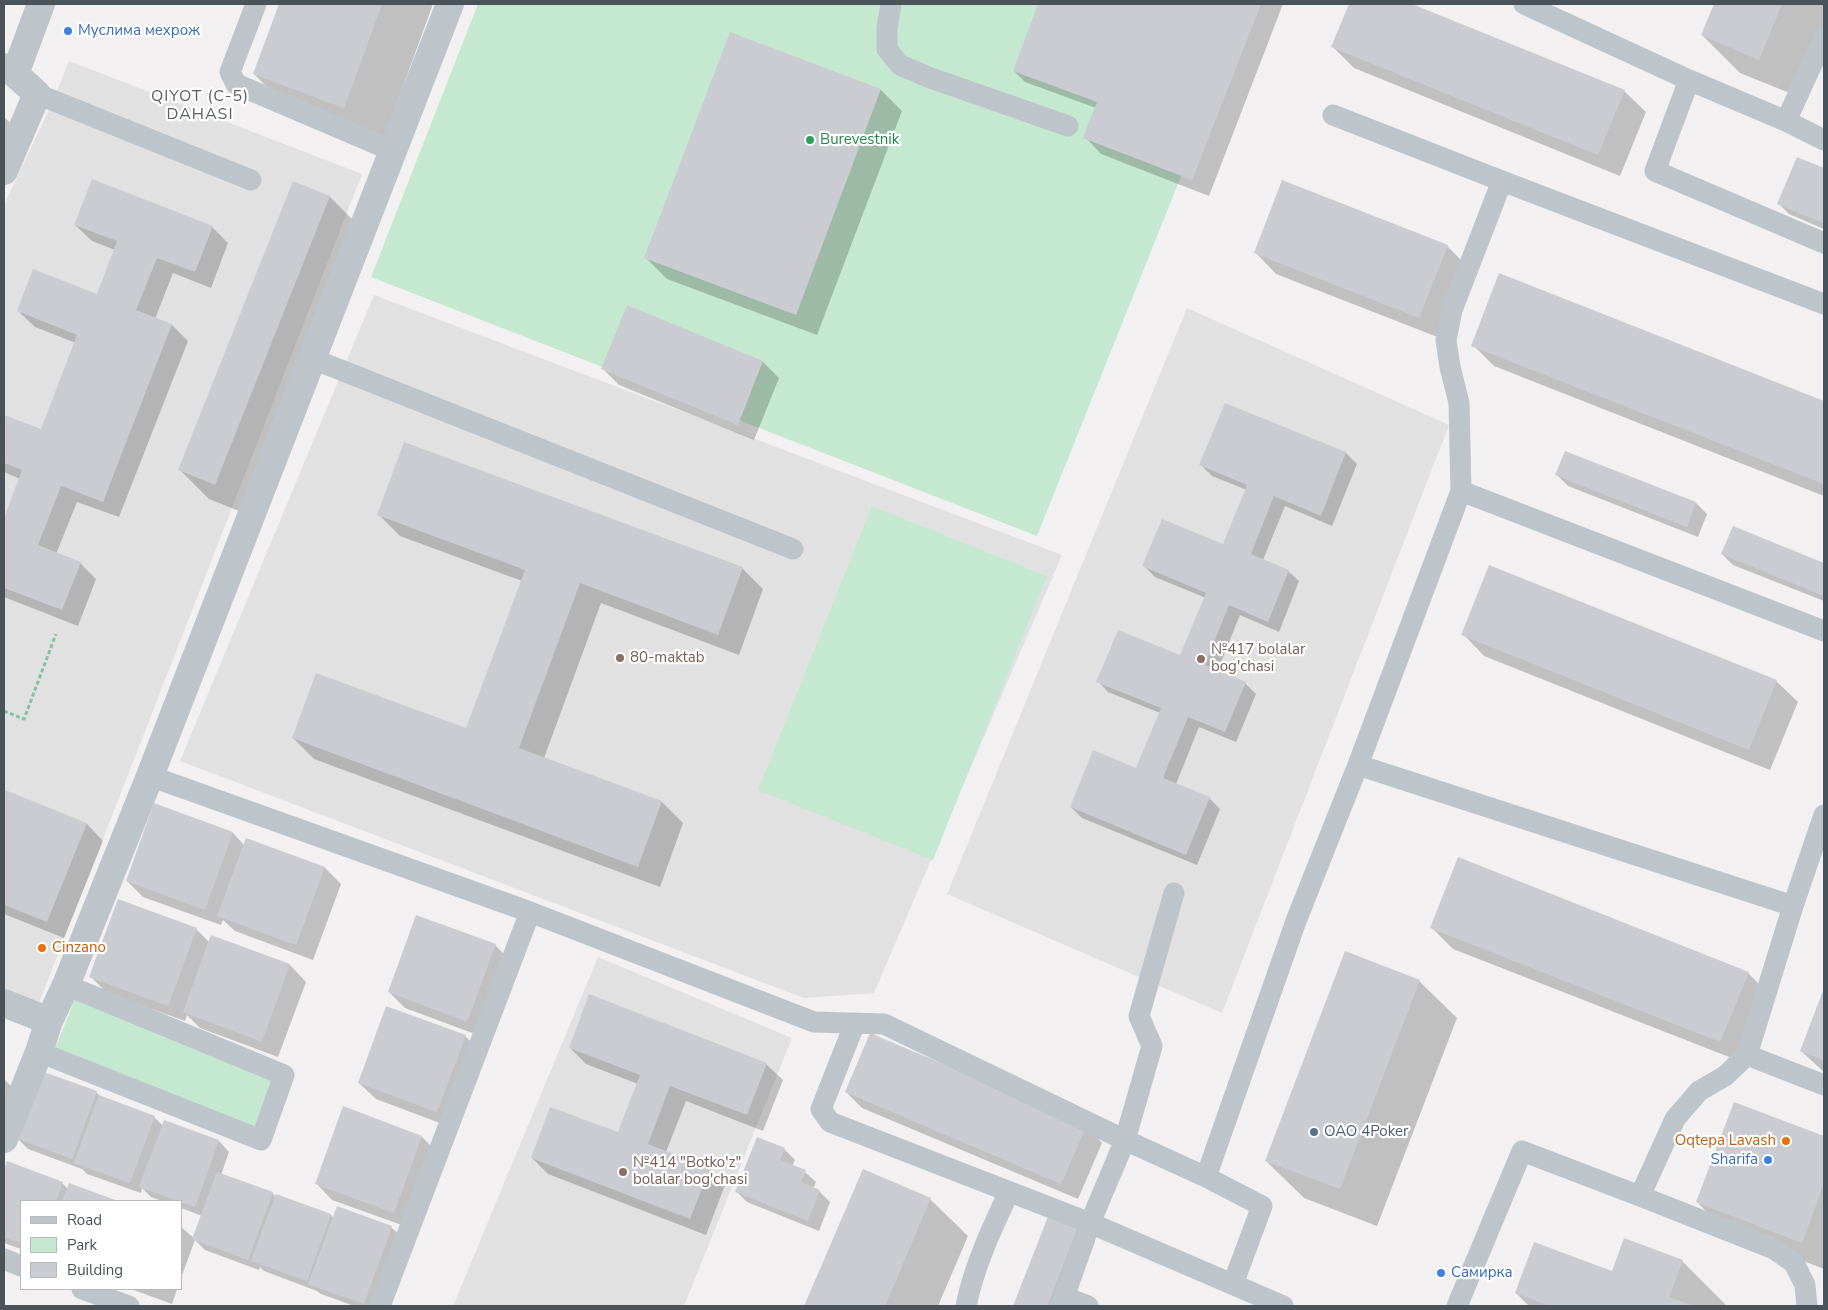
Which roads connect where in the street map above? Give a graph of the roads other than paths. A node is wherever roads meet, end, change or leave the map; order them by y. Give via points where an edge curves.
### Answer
1 (41, 4) edge
2 (256, 4) edge
3 (450, 4) edge
4 (891, 4) edge
5 (1524, 4) edge
6 (1824, 38) edge
7 (9, 70) edge
8 (1689, 80) junction
9 (37, 94) junction
10 (1333, 114) dead end
11 (1786, 121) junction
12 (1068, 126) dead end
13 (1824, 140) edge
14 (393, 151) junction
15 (4, 171) edge
16 (251, 180) dead end
17 (1502, 181) junction
18 (1824, 243) edge
19 (1824, 304) edge
20 (313, 358) junction
21 (1461, 491) junction
22 (793, 549) dead end
23 (1824, 631) edge
24 (1358, 765) junction
25 (150, 776) junction
26 (1824, 815) edge
27 (1174, 893) dead end
28 (1793, 906) junction
29 (530, 912) junction
30 (66, 985) junction
31 (4, 1003) edge
32 (49, 1021) junction
33 (855, 1023) junction
34 (39, 1052) junction
35 (1747, 1056) junction
36 (1824, 1085) edge
37 (4, 1139) edge
38 (1125, 1140) junction
39 (1206, 1177) junction
40 (1009, 1192) junction
41 (1640, 1196) junction
42 (1090, 1223) junction
43 (4, 1259) edge
44 (20, 1266) edge
45 (1233, 1284) junction
46 (85, 1290) edge
47 (1063, 1302) edge
48 (129, 1306) edge
49 (380, 1306) edge
50 (966, 1306) edge
51 (1088, 1306) edge
52 (1283, 1306) edge
53 (1457, 1306) edge
54 (1807, 1306) edge

1 - 7 street
2 - 14 lane via 230,72 236,84
3 - 14 street
4 - 12 lane via 887,49 900,65
5 - 8 lane
6 - 11 lane
7 - 9 street
8 - 11 lane
8 - 18 lane via 1655,171
9 - 15 street
9 - 16 lane
10 - 17 lane
11 - 13 lane
14 - 20 street
17 - 19 lane
17 - 21 lane via 1452,310 1446,340 1459,403
20 - 22 lane
20 - 25 street
21 - 23 lane
21 - 24 lane
24 - 28 lane
24 - 39 lane via 1296,920
25 - 29 lane
25 - 30 street
26 - 28 lane
27 - 38 lane via 1139,1016 1152,1046
28 - 35 lane
29 - 33 lane via 814,1022
29 - 49 lane
30 - 32 street
30 - 34 lane via 284,1075 261,1140
31 - 32 street
32 - 34 street
33 - 38 lane via 884,1024
33 - 40 lane via 822,1109 830,1122
34 - 37 street
35 - 36 lane
35 - 41 lane via 1724,1076 1699,1091 1675,1119
38 - 39 lane
38 - 42 lane
39 - 45 lane via 1262,1206
40 - 42 lane
40 - 50 lane via 991,1230
41 - 53 lane via 1522,1151
41 - 54 lane via 1774,1249 1794,1263 1805,1285
42 - 45 lane
42 - 47 lane
43 - 44 lane
45 - 52 lane
46 - 48 lane
47 - 51 lane

